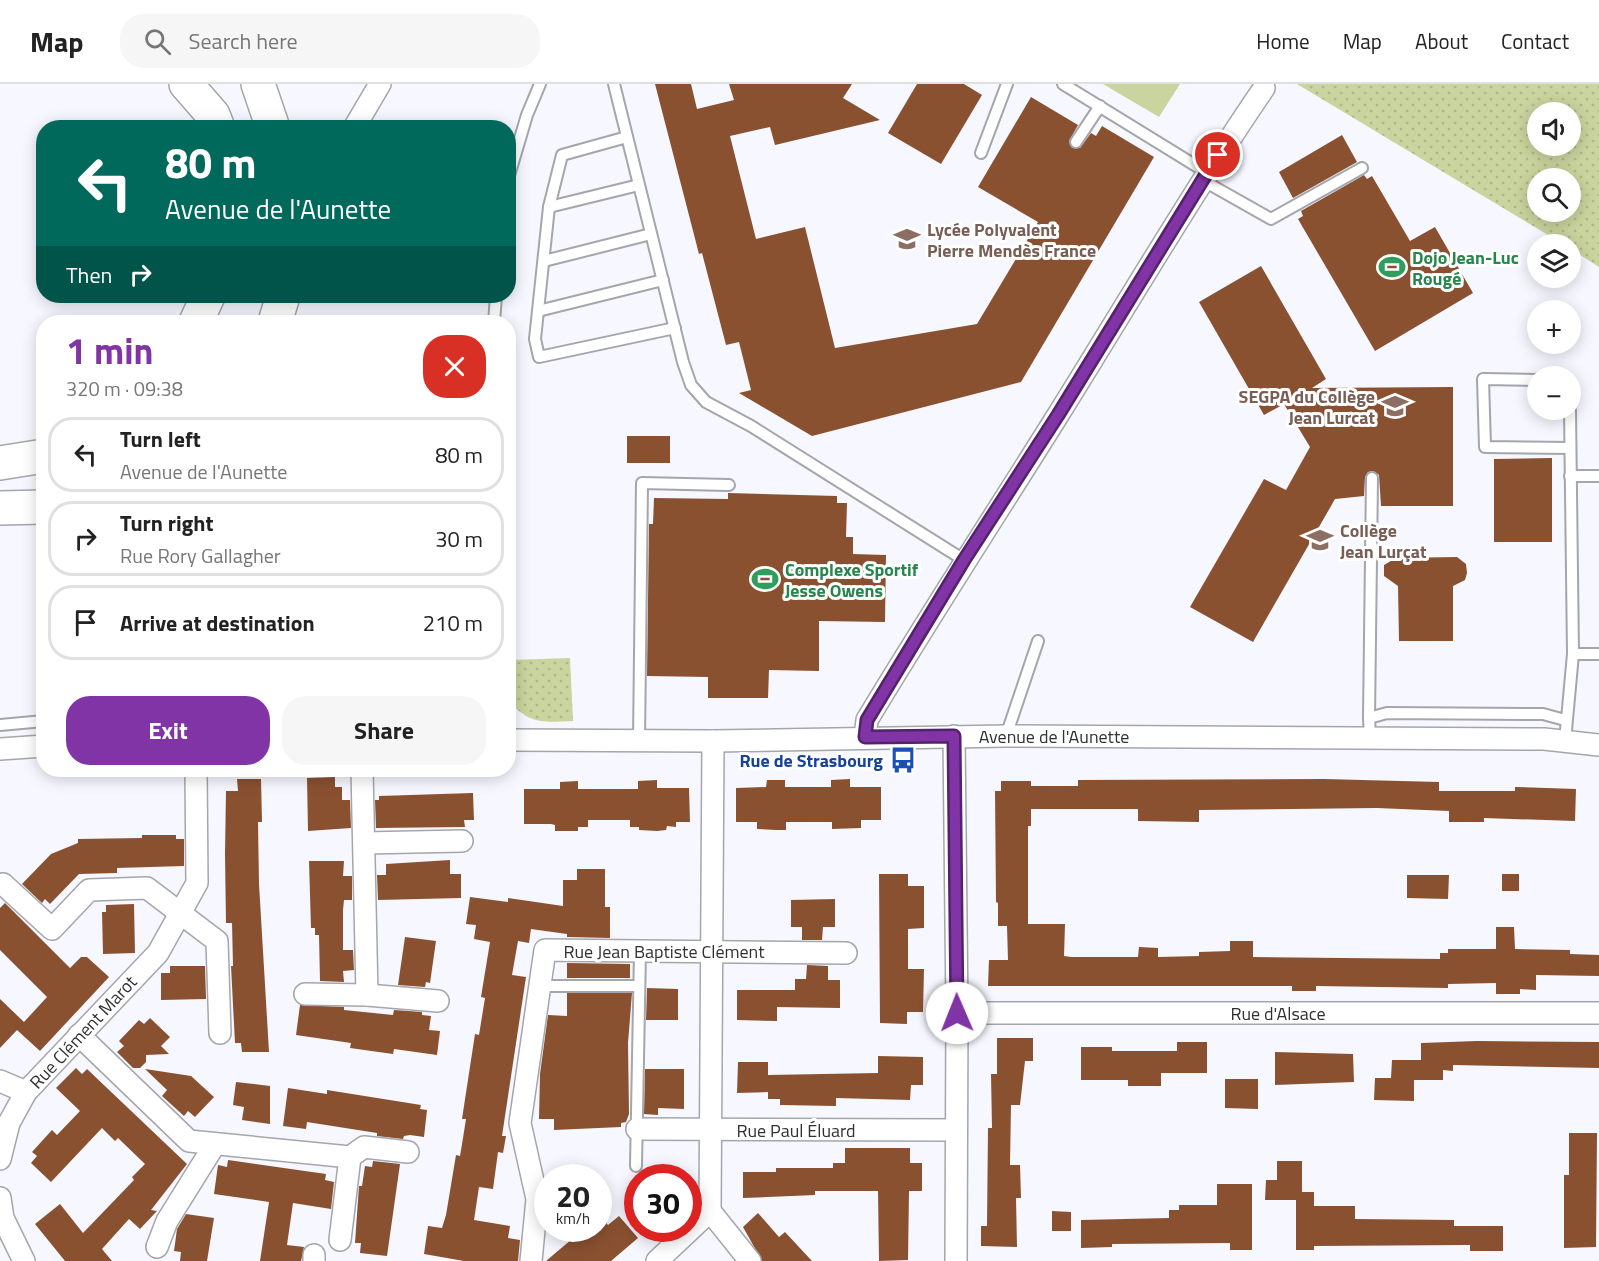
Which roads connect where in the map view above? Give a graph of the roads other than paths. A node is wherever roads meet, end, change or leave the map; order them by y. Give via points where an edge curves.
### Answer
1 (186, 84) edge
2 (258, 84) edge
3 (380, 84) edge
4 (540, 84) edge
5 (614, 84) edge
6 (1007, 84) edge
7 (1064, 84) edge
8 (1264, 88) dead end
9 (1100, 106) junction
10 (215, 120) edge
11 (270, 120) edge
12 (359, 120) edge
13 (627, 137) junction
14 (1076, 142) dead end
15 (516, 152) edge
16 (981, 153) dead end
17 (1362, 168) dead end
18 (1204, 176) junction
19 (639, 185) junction
20 (549, 207) junction
21 (651, 234) junction
22 (544, 261) junction
23 (663, 280) junction
24 (538, 311) junction
25 (675, 328) junction
26 (1527, 380) edge
27 (1569, 420) edge
28 (1570, 448) junction
29 (36, 457) edge
30 (0, 463) edge
31 (1570, 476) junction
32 (1599, 476) edge
33 (1372, 478) dead end
34 (729, 484) dead end
35 (36, 507) edge
36 (0, 508) edge
37 (964, 560) junction
38 (1038, 641) dead end
39 (1573, 654) junction
40 (1599, 654) edge
41 (1565, 720) junction
42 (36, 722) edge
43 (0, 725) edge
44 (1370, 728) junction
45 (954, 736) junction
46 (1006, 736) junction
47 (865, 737) junction
48 (516, 740) edge
49 (639, 741) junction
50 (713, 741) junction
51 (1565, 741) junction
52 (1599, 745) edge
53 (36, 747) edge
54 (0, 749) edge
55 (196, 777) edge
56 (362, 777) edge
57 (462, 841) dead end
58 (364, 843) junction
59 (3, 884) dead end
60 (181, 914) junction
61 (640, 951) junction
62 (712, 952) junction
63 (846, 953) dead end
64 (540, 986) junction
65 (639, 986) junction
66 (305, 994) dead end
67 (367, 995) junction
68 (438, 1001) dead end
69 (957, 1013) junction
70 (1599, 1013) edge
71 (220, 1033) dead end
72 (79, 1035) junction
73 (0, 1081) edge
74 (26, 1092) junction
75 (637, 1128) junction
76 (709, 1130) junction
77 (956, 1130) junction
78 (215, 1144) junction
79 (408, 1152) dead end
80 (350, 1157) junction
81 (0, 1159) edge
82 (636, 1164) edge
83 (710, 1211) junction
84 (1, 1212) edge
85 (340, 1240) dead end
86 (157, 1247) dead end
87 (24, 1261) edge
88 (531, 1261) edge
89 (657, 1261) edge
90 (750, 1261) edge
91 (956, 1261) edge

1 - 10 main road
2 - 11 main road
3 - 12 street
4 - 15 lane
5 - 13 lane
6 - 16 lane
7 - 9 lane
8 - 18 street
9 - 14 lane
9 - 18 lane
13 - 19 lane
13 - 20 lane via 562,155
17 - 18 lane via 1271,219
18 - 37 street
19 - 20 lane
19 - 21 lane
20 - 22 lane
21 - 22 lane
21 - 23 lane
22 - 24 lane
23 - 24 lane
23 - 25 lane
24 - 25 lane via 535,339 539,357
25 - 37 lane via 691,385 706,402 751,426
26 - 28 lane via 1483,379 1485,447
27 - 28 lane
28 - 31 lane
29 - 30 main road
31 - 32 lane
31 - 39 lane
33 - 44 lane
34 - 49 lane via 642,483
35 - 36 main road
37 - 47 street via 867,720
38 - 46 lane
39 - 40 lane
39 - 41 lane
41 - 44 lane via 1531,714 1388,713
41 - 51 lane
42 - 43 lane
44 - 46 street, Avenue de l'Aunette
44 - 51 street, Avenue de l'Aunette
45 - 46 street, Avenue de l'Aunette
45 - 47 street, Avenue de l'Aunette
45 - 69 street
47 - 50 street, Avenue de l'Aunette
48 - 49 street, Avenue de l'Aunette
49 - 50 street, Avenue de l'Aunette
50 - 62 street
51 - 52 street, Avenue de l'Aunette
53 - 54 street
55 - 60 street, Rue Clément Marot via 197,883
56 - 58 street
57 - 58 street
58 - 67 street
59 - 60 street via 52,929 89,890 147,888
60 - 71 street via 217,941
60 - 72 street, Rue Clément Marot via 158,953
61 - 62 street, Rue Jean Baptiste Clément
61 - 64 street, Rue Jean Baptiste Clément via 545,950
61 - 65 lane
62 - 63 street, Rue Jean Baptiste Clément
62 - 76 street
64 - 65 lane
64 - 88 street, Rue Jean Baptiste Clément via 520,1123 537,1199
65 - 75 lane
66 - 67 street
67 - 68 street
69 - 70 street, Rue d'Alsace
69 - 77 street
72 - 74 street, Rue Clément Marot
72 - 78 street via 189,1141
73 - 74 street
74 - 81 street, Rue Clément Marot via 9,1123
75 - 76 street, Rue Paul Éluard
75 - 82 lane
76 - 77 street, Rue Paul Éluard
76 - 83 street
77 - 91 street
78 - 80 street
78 - 86 street via 167,1221
79 - 80 street via 364,1147
80 - 85 street
83 - 89 street
83 - 90 street
84 - 87 street

